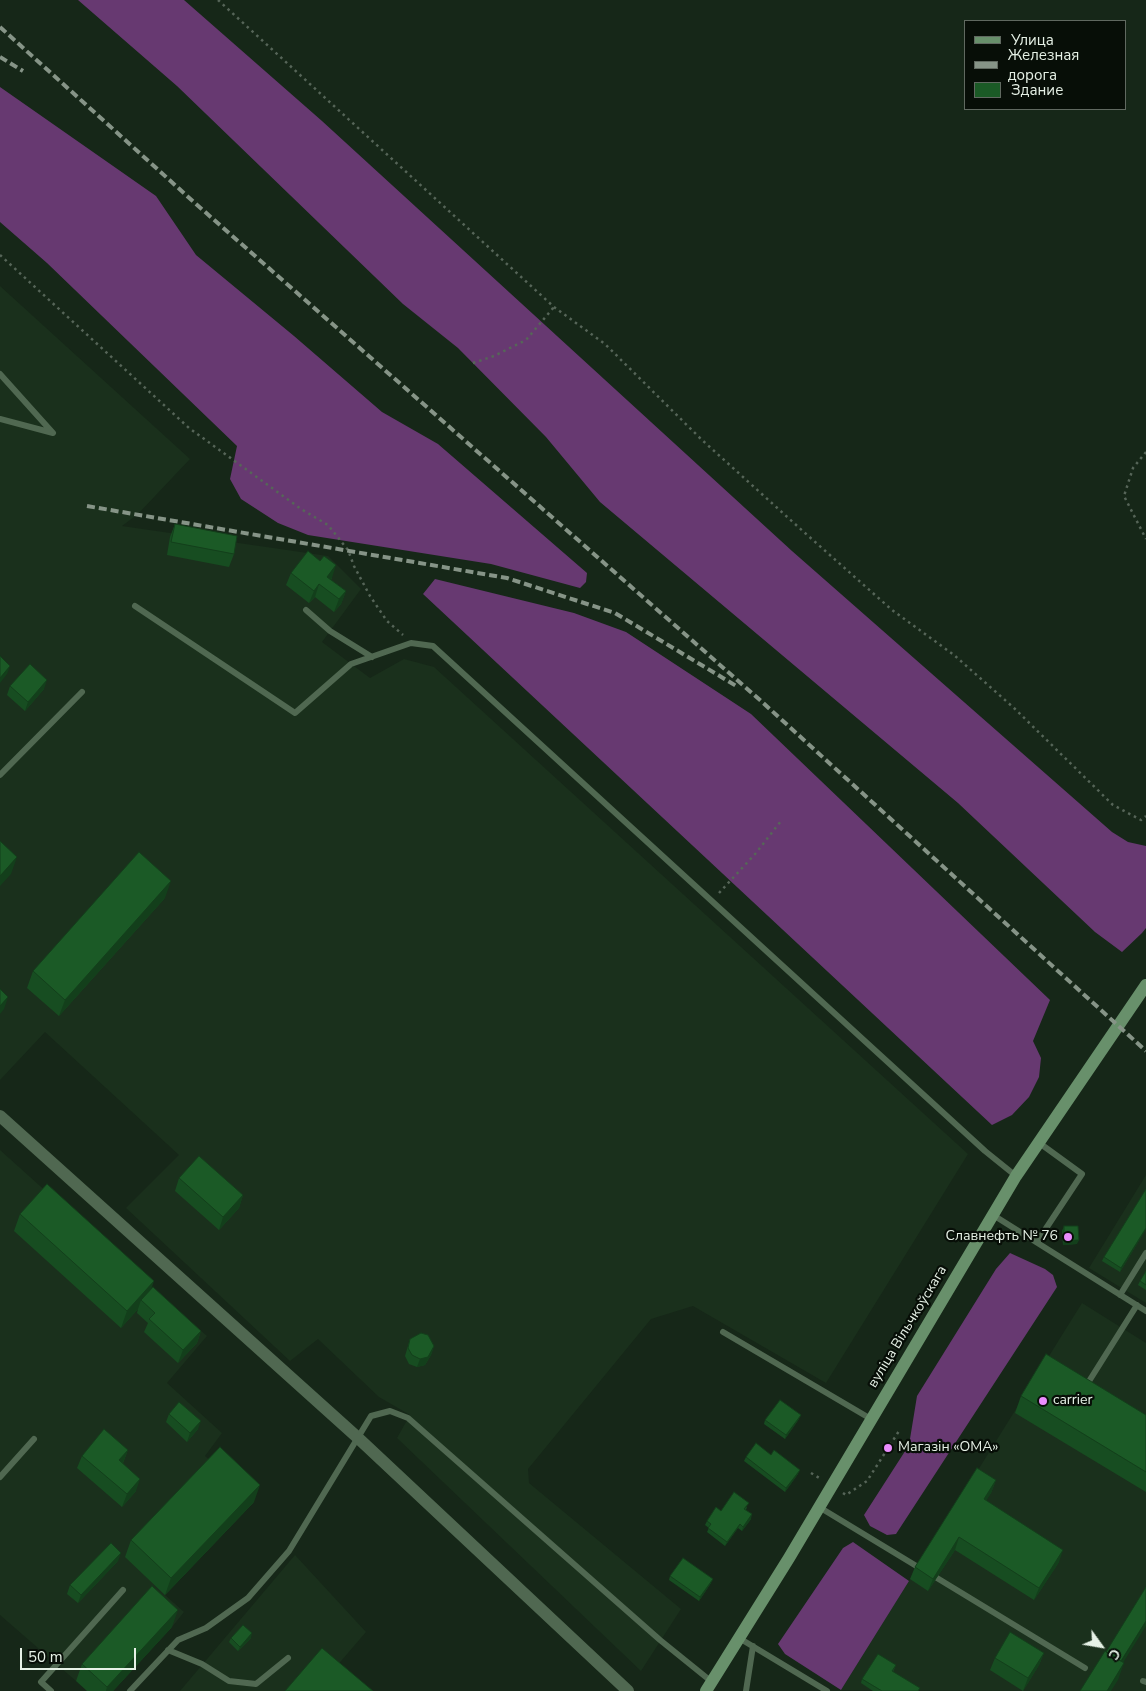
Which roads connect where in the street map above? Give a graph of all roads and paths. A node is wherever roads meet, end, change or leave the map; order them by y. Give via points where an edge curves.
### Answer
1 (218, 0) edge
2 (0, 255) edge
3 (554, 307) junction
4 (473, 363) dead end
5 (0, 374) edge
6 (0, 419) edge
7 (1146, 452) edge
8 (1146, 539) edge
9 (134, 606) dead end
10 (306, 610) dead end
11 (411, 643) junction
12 (372, 657) junction
13 (82, 692) dead end
14 (0, 774) edge
15 (1146, 816) edge
16 (781, 821) dead end
17 (712, 899) junction
18 (1146, 985) edge
19 (0, 1116) edge
20 (1038, 1142) junction
21 (1016, 1176) junction
22 (993, 1215) junction
23 (1037, 1242) junction
24 (1145, 1256) edge
25 (1120, 1295) junction
26 (1136, 1305) junction
27 (1146, 1311) edge
28 (723, 1332) dead end
29 (1086, 1386) edge
30 (871, 1419) junction
31 (899, 1431) dead end
32 (357, 1437) junction
33 (34, 1439) dead end
34 (811, 1473) dead end
35 (0, 1477) edge
36 (832, 1485) junction
37 (819, 1507) junction
38 (918, 1567) edge
39 (936, 1578) edge
40 (123, 1590) dead end
41 (739, 1638) junction
42 (753, 1646) junction
43 (168, 1650) junction
44 (288, 1658) dead end
45 (1086, 1668) dead end
46 (709, 1687) edge
47 (51, 1691) edge
48 (130, 1691) edge
49 (628, 1691) edge
50 (746, 1691) edge
51 (827, 1691) edge

1 - 3 path
2 - 11 path via 189,428 328,525 348,550 370,596 387,620
3 - 4 path via 526,340
3 - 15 path via 605,344 702,440 892,610 967,667 1014,708 1113,805 1141,820
5 - 6 lane via 53,433
7 - 8 path via 1133,468 1124,496
9 - 12 lane via 295,713 351,664
10 - 12 lane via 330,631
11 - 12 lane
11 - 17 lane via 433,646
13 - 14 lane
16 - 17 path
17 - 21 lane
18 - 20 main road, вуліца Вільчкоўскага
19 - 32 street
20 - 21 main road, вуліца Вільчкоўскага
20 - 23 lane via 1082,1174
21 - 22 main road, вуліца Вільчкоўскага
22 - 23 lane
22 - 30 main road, вуліца Вільчкоўскага
23 - 25 lane
24 - 25 lane
25 - 26 lane
26 - 27 lane
26 - 29 lane
28 - 30 lane
30 - 36 main road, вуліца Вільчкоўскага
31 - 36 path via 867,1481 846,1495
32 - 43 lane via 289,1551 248,1598 206,1628 178,1640
32 - 46 lane via 371,1416 390,1411 408,1418
32 - 49 street
33 - 35 lane
34 - 36 path
36 - 37 main road, вуліца Вільчкоўскага
37 - 38 lane
37 - 41 main road, вуліца Вільчкоўскага
39 - 45 lane
40 - 47 lane via 41,1682
41 - 42 lane
41 - 46 main road, вуліца Вільчкоўскага
42 - 50 lane
42 - 51 lane
43 - 44 lane via 202,1664 228,1681 256,1684
43 - 48 lane

